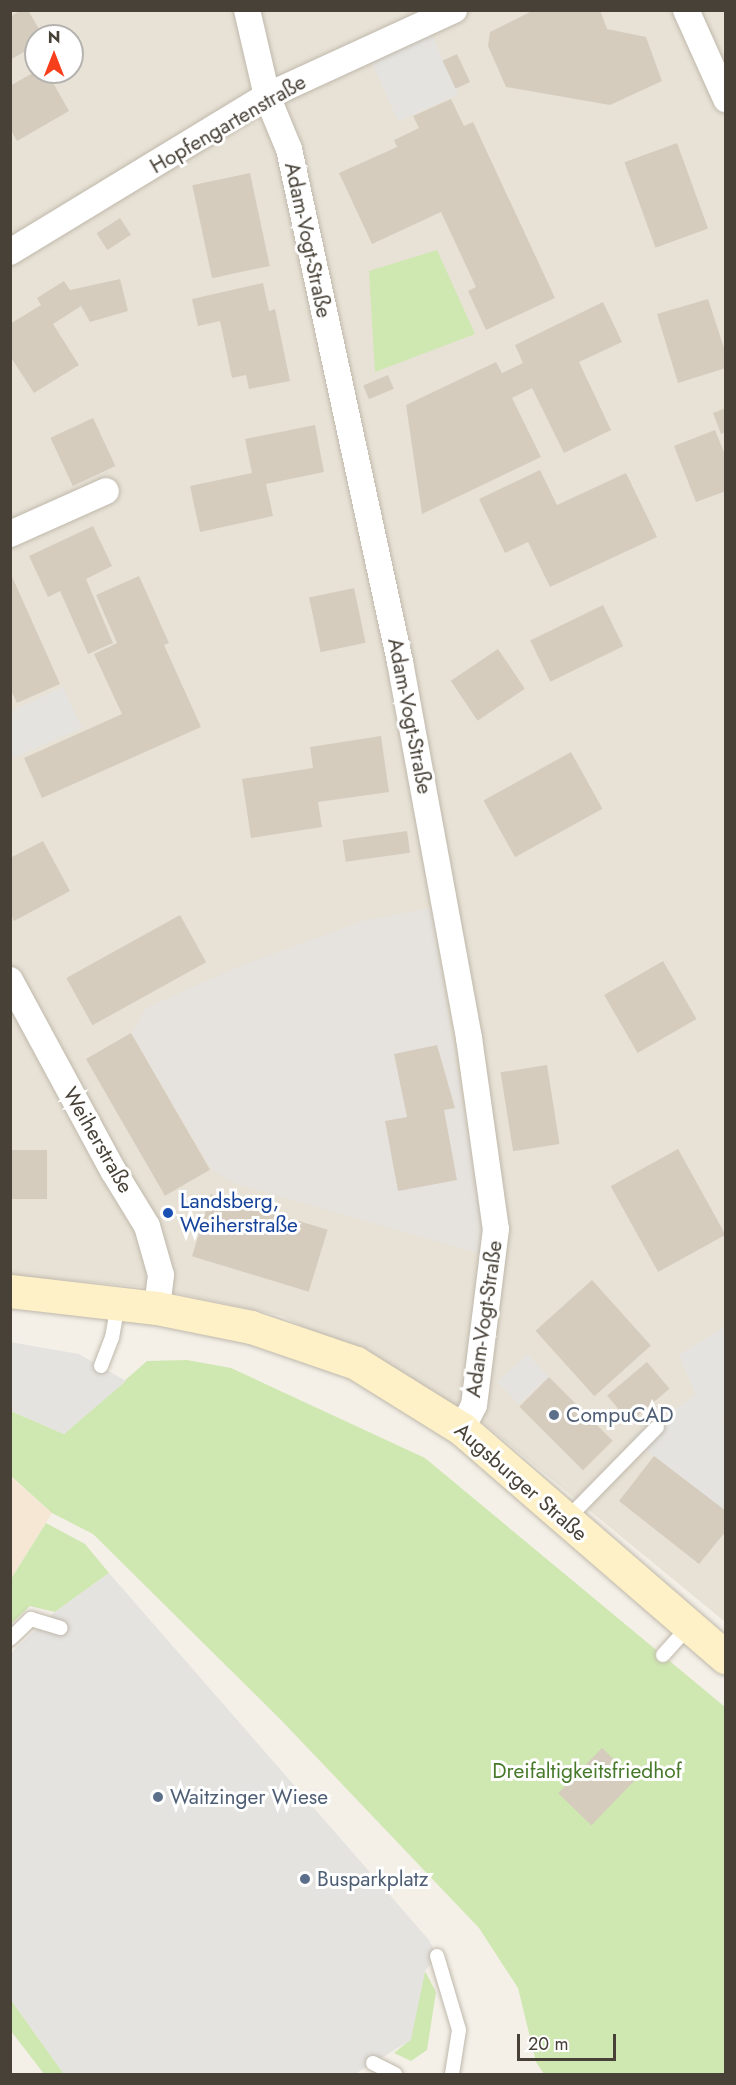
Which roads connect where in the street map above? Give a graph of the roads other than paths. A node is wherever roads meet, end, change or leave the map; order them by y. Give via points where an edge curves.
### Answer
1 (247, 10) edge
2 (454, 10) edge
3 (686, 10) edge
4 (267, 96) junction
5 (726, 99) edge
6 (10, 252) edge
7 (106, 491) dead end
8 (10, 534) edge
9 (10, 980) edge
10 (18, 1012) edge
11 (10, 1291) edge
12 (118, 1303) junction
13 (157, 1308) junction
14 (101, 1366) dead end
15 (657, 1427) dead end
16 (462, 1429) junction
17 (566, 1521) junction
18 (689, 1626) junction
19 (61, 1628) dead end
20 (10, 1639) edge
21 (663, 1655) dead end
22 (726, 1658) edge
23 (437, 1956) dead end
24 (373, 2063) dead end
25 (395, 2074) edge
26 (452, 2074) edge

1 - 4 street, Adam-Vogt-Straße
2 - 4 street, Hopfengartenstraße
3 - 5 street
4 - 6 street, Hopfengartenstraße
4 - 16 street, Adam-Vogt-Straße via 289,149 400,662 470,1038 496,1229 474,1405
7 - 8 street
9 - 10 street, Weiherstraße
10 - 13 street, Weiherstraße via 147,1226 161,1275
11 - 12 street, Augsburger Straße
12 - 13 street, Augsburger Straße
12 - 14 lane
13 - 16 street, Augsburger Straße via 250,1327 356,1364
15 - 17 lane
16 - 17 street, Augsburger Straße
17 - 18 street, Augsburger Straße
18 - 21 lane
18 - 22 street, Augsburger Straße
19 - 20 lane via 31,1619
23 - 26 lane via 459,2030
24 - 25 lane

